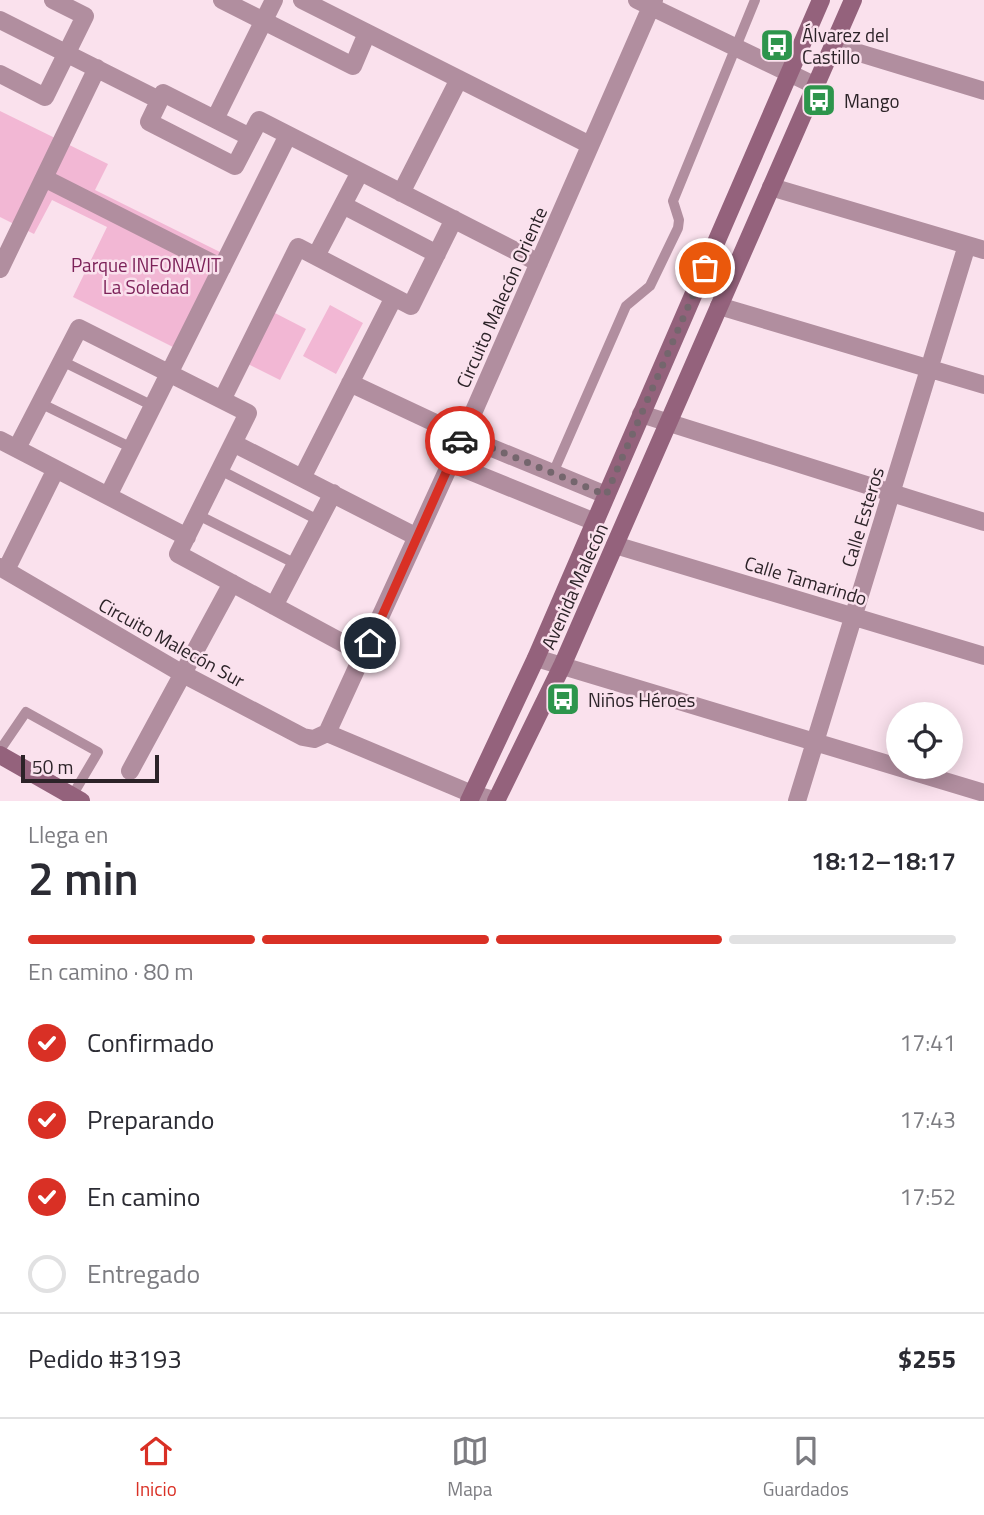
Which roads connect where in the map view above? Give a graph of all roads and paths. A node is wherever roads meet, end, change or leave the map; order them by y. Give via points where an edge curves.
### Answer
1 (53, 0) edge
2 (222, 0) edge
3 (274, 0) edge
4 (302, 0) edge
5 (755, 0) edge
6 (821, 0) edge
7 (853, 0) edge
8 (647, 2) edge
9 (0, 20) edge
10 (264, 22) junction
11 (367, 33) junction
12 (833, 46) junction
13 (734, 47) junction
14 (67, 53) junction
15 (97, 68) junction
16 (789, 73) junction
17 (0, 74) edge
18 (459, 79) junction
19 (816, 86) junction
20 (984, 91) edge
21 (161, 96) junction
22 (215, 119) junction
23 (288, 135) junction
24 (250, 137) junction
25 (590, 145) junction
26 (360, 172) junction
27 (44, 178) junction
28 (771, 187) junction
29 (401, 192) junction
30 (343, 205) junction
31 (454, 219) junction
32 (975, 247) edge
33 (437, 254) junction
34 (316, 256) junction
35 (539, 263) junction
36 (222, 268) junction
37 (0, 269) edge
38 (394, 297) junction
39 (719, 306) junction
40 (62, 361) junction
41 (929, 369) junction
42 (170, 373) junction
43 (350, 383) junction
44 (984, 385) edge
45 (222, 400) junction
46 (40, 403) junction
47 (153, 406) junction
48 (641, 414) junction
49 (668, 424) junction
50 (463, 436) junction
51 (0, 440) edge
52 (233, 443) junction
53 (132, 448) junction
54 (17, 449) junction
55 (450, 463) junction
56 (56, 469) junction
57 (220, 470) junction
58 (553, 473) junction
59 (302, 478) junction
60 (333, 493) junction
61 (891, 493) junction
62 (606, 495) junction
63 (108, 496) junction
64 (198, 514) junction
65 (318, 520) junction
66 (595, 522) junction
67 (984, 522) edge
68 (187, 537) junction
69 (417, 537) junction
70 (615, 545) junction
71 (296, 564) junction
72 (3, 568) edge
73 (232, 583) junction
74 (274, 606) junction
75 (853, 616) junction
76 (365, 655) junction
77 (984, 656) edge
78 (536, 658) junction
79 (562, 666) junction
80 (183, 674) junction
81 (327, 733) junction
82 (815, 742) junction
83 (0, 752) edge
84 (130, 771) dead end
85 (984, 793) edge
86 (470, 797) edge
87 (76, 798) edge
88 (497, 801) edge
89 (797, 801) edge

1 - 14 street via 85,16
2 - 10 street
3 - 10 street
4 - 11 street
5 - 13 lane
6 - 16 street, Avenida Malecón
7 - 12 street, Avenida Malecón
8 - 13 street
8 - 25 street, Circuito Malecón Oriente
9 - 14 street
10 - 11 street via 353,66
10 - 22 street
11 - 18 street
12 - 19 street, Avenida Malecón
12 - 20 street
13 - 16 street
13 - 58 lane via 673,201 678,228 650,286 626,306
14 - 15 street
14 - 17 street via 45,97
15 - 21 street
15 - 27 street
16 - 19 street
16 - 48 street, Avenida Malecón
18 - 25 street
18 - 29 street
19 - 28 street, Avenida Malecón
21 - 22 street
21 - 24 street via 149,122 235,166
22 - 24 street
23 - 24 street via 259,120
23 - 26 street
23 - 36 street
25 - 35 street, Circuito Malecón Oriente
26 - 29 street
26 - 30 street
27 - 36 street
27 - 37 street
28 - 32 street
28 - 39 street, Avenida Malecón
29 - 31 street
30 - 33 street
30 - 34 street
31 - 33 street
31 - 35 street
32 - 41 street, Calle Esteros
33 - 38 street via 411,306
34 - 38 street
34 - 45 street via 298,247
35 - 50 street, Circuito Malecón Oriente
36 - 42 street
38 - 43 street
39 - 41 street
39 - 49 street, Avenida Malecón
40 - 42 street via 79,328
40 - 46 street
40 - 47 lane
41 - 44 street
41 - 61 street, Calle Esteros
42 - 45 street
42 - 47 street
43 - 50 street
43 - 59 street
45 - 52 street via 248,413
46 - 53 lane
46 - 54 street
47 - 53 street
48 - 49 street
48 - 62 street, Avenida Malecón
49 - 61 street
49 - 70 street, Avenida Malecón
50 - 55 street, Circuito Malecón Oriente
50 - 58 street
51 - 54 street
52 - 57 street
52 - 59 street
53 - 63 street
54 - 56 street
55 - 66 street
55 - 69 street, Circuito Malecón Oriente
56 - 63 street
56 - 72 street
57 - 64 street
57 - 65 lane
58 - 62 street
59 - 60 street
60 - 65 street
60 - 69 street
61 - 67 street
61 - 75 street, Calle Esteros
62 - 66 street, Avenida Malecón
63 - 68 street
64 - 68 street
64 - 71 lane
65 - 71 street
66 - 78 street, Avenida Malecón
68 - 73 street via 178,554
69 - 76 street, Circuito Malecón Oriente
70 - 75 street, Calle Tamarindo
70 - 79 street, Avenida Malecón
71 - 74 street
72 - 80 street, Circuito Malecón Sur
73 - 74 street
73 - 80 street
74 - 76 street
75 - 77 street, Calle Tamarindo
75 - 82 street, Calle Esteros
76 - 81 street, Circuito Malecón Oriente
78 - 79 street
78 - 86 street, Avenida Malecón
79 - 82 street
79 - 88 street, Avenida Malecón
80 - 81 street, Circuito Malecón Sur via 303,737 314,739
80 - 84 street
81 - 86 street
82 - 85 street
82 - 89 street, Calle Esteros
83 - 87 street
83 - 87 lane via 26,712 98,752
86 - 88 street

